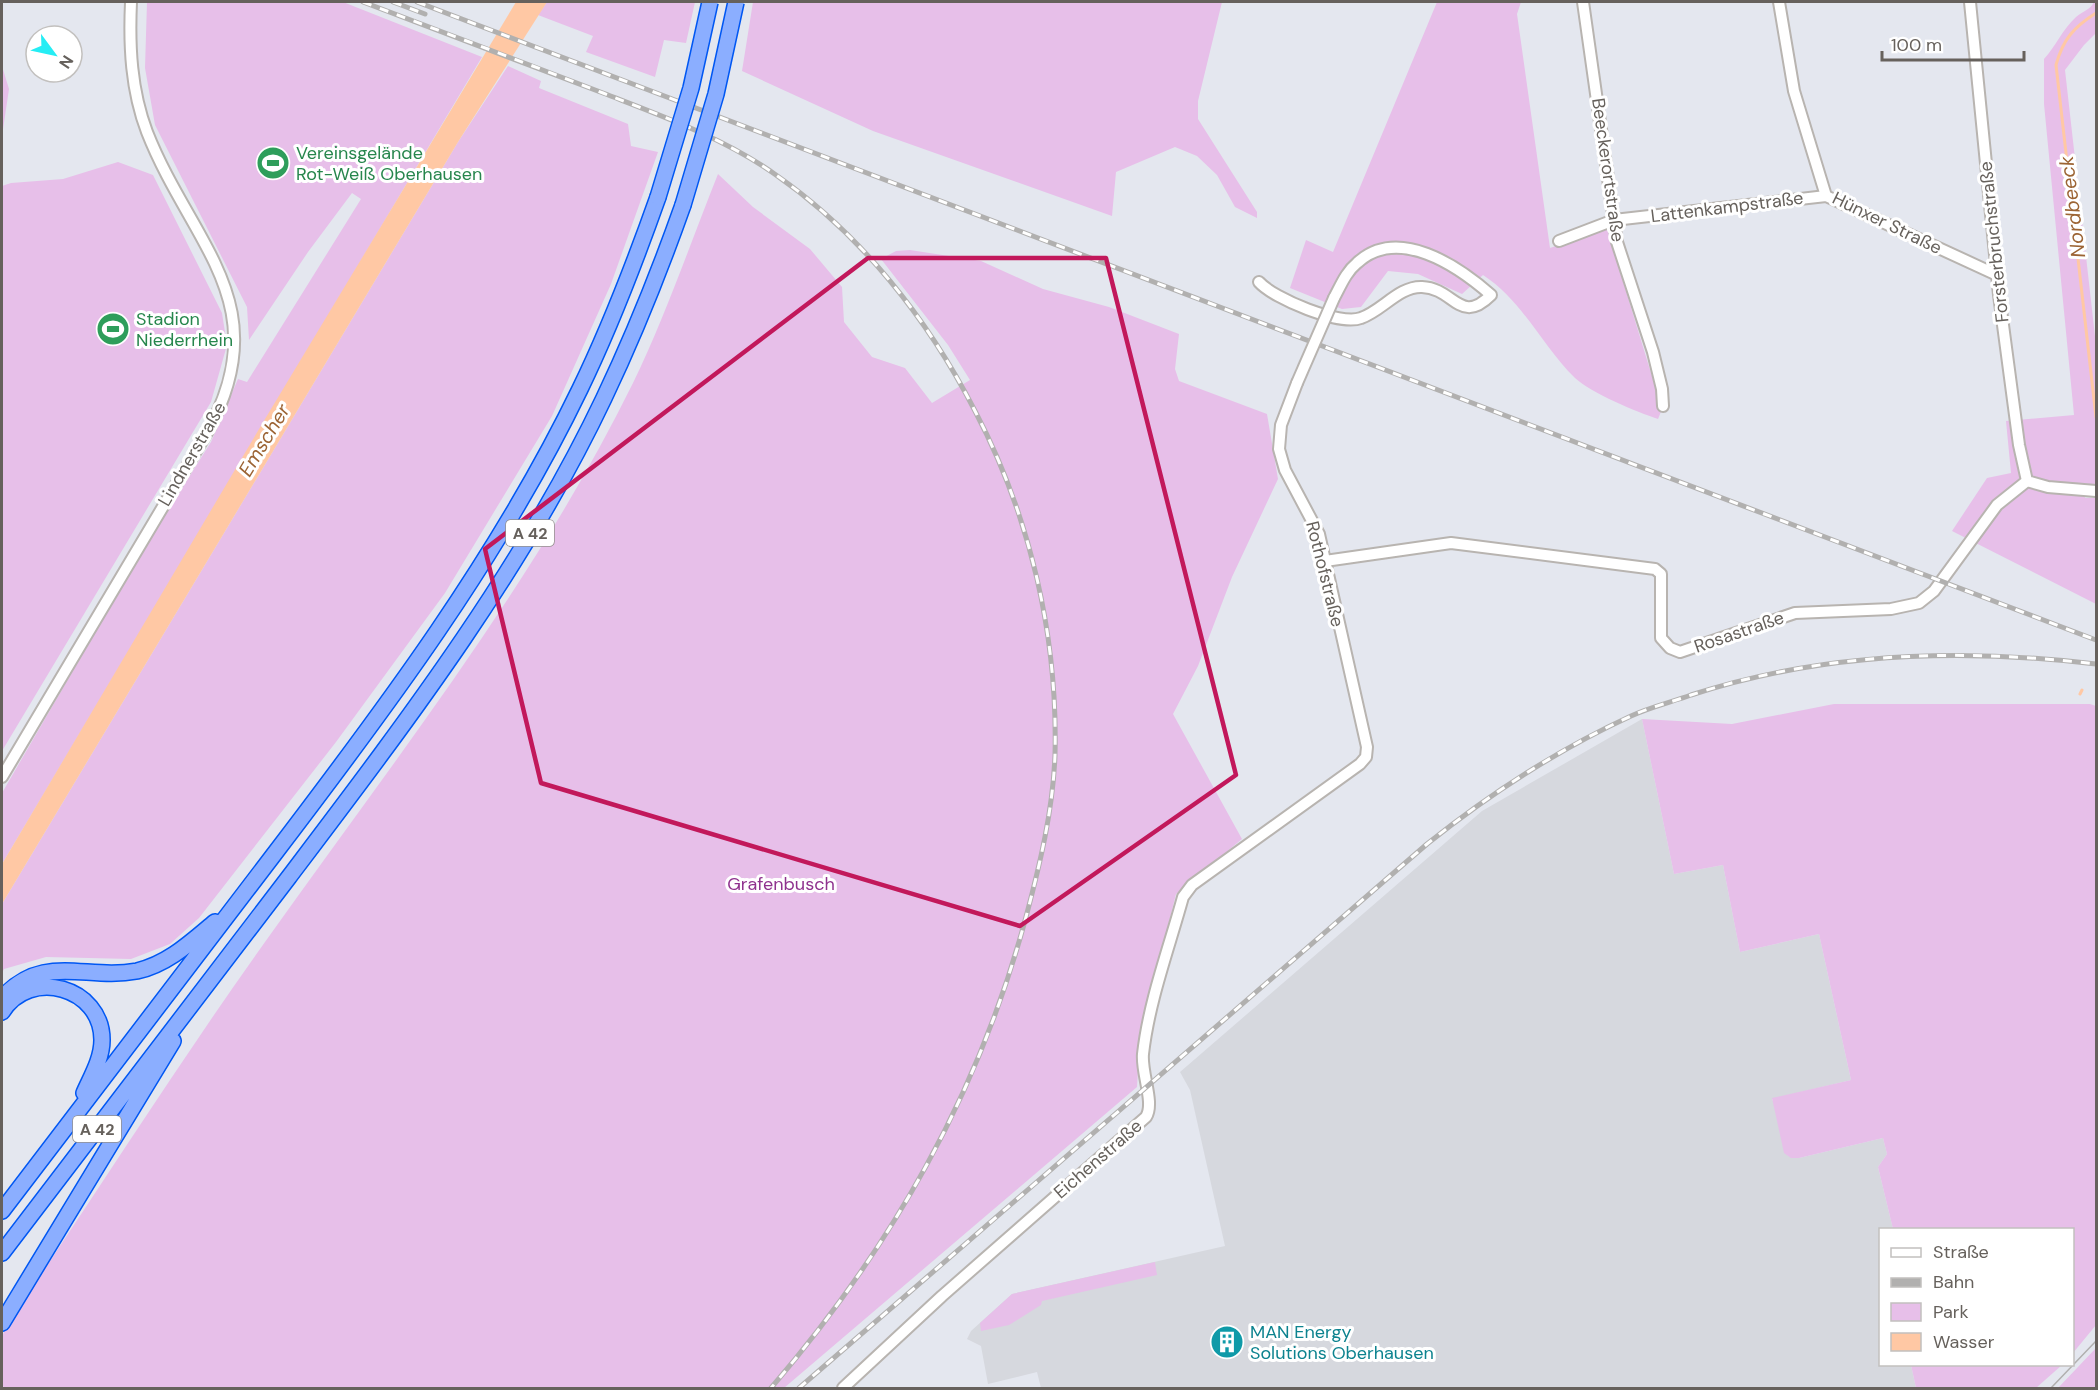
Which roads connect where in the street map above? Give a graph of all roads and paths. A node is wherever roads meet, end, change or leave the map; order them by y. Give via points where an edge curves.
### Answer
1 (131, 2) edge
2 (710, 2) edge
3 (736, 2) edge
4 (1583, 2) edge
5 (1779, 2) edge
6 (1970, 2) edge
7 (1826, 196) junction
8 (1614, 220) junction
9 (1559, 241) dead end
10 (1997, 275) junction
11 (1259, 282) dead end
12 (1663, 406) dead end
13 (2027, 481) junction
14 (2097, 491) edge
15 (1325, 561) junction
16 (1366, 757) joint
17 (2, 777) edge
18 (232, 909) junction
19 (2, 998) edge
20 (193, 1004) junction
21 (2, 1012) edge
22 (76, 1113) junction
23 (2, 1211) edge
24 (2, 1253) edge
25 (5, 1311) edge
26 (2, 1323) edge
27 (843, 1389) edge

1 - 17 street, Lindnerstraße via 130,52 141,111 158,157 219,272 230,301 235,336 232,376 208,431
2 - 18 highway, A 42, bridge via 691,88 658,197 611,322 579,391 512,513 452,609
3 - 20 highway, A 42, bridge via 716,94 683,205 604,400 511,565 426,693
4 - 8 street, Beeckerortstraße
5 - 7 street, Hünxer Straße via 1796,98
6 - 10 street, Forsterbruchstraße
7 - 8 street, Lattenkampstraße
7 - 10 street, Hünxer Straße
8 - 9 street, Lattenkampstraße
8 - 12 street, Beeckerortstraße via 1617,242 1653,352
10 - 13 street, Forsterbruchstraße
11 - 15 street, Rothofstraße, bridge via 1286,300 1346,321 1363,317 1417,287 1431,288 1469,308 1478,307 1491,295 1445,262 1418,251 1393,248 1358,261 1345,278 1334,298 1297,383 1281,425 1279,449 1285,470 1315,523
13 - 14 street
13 - 15 street, Rosastraße via 1997,505 1934,591 1919,603 1891,609 1795,613 1680,652 1661,638 1661,574 1655,569 1451,543
15 - 16 street, Rothofstraße via 1367,747
16 - 27 street, Eichenstraße via 1192,885 1183,897 1145,1038 1144,1079 1150,1104 1146,1117 942,1296
18 - 19 highway via 175,954 152,966 112,973 48,971 26,978
18 - 22 highway, A 42
20 - 24 highway, A 42
20 - 25 highway via 132,1113
21 - 22 highway via 23,992 48,986 72,992 91,1008 101,1032 101,1048
22 - 23 highway, A 42
25 - 26 highway

